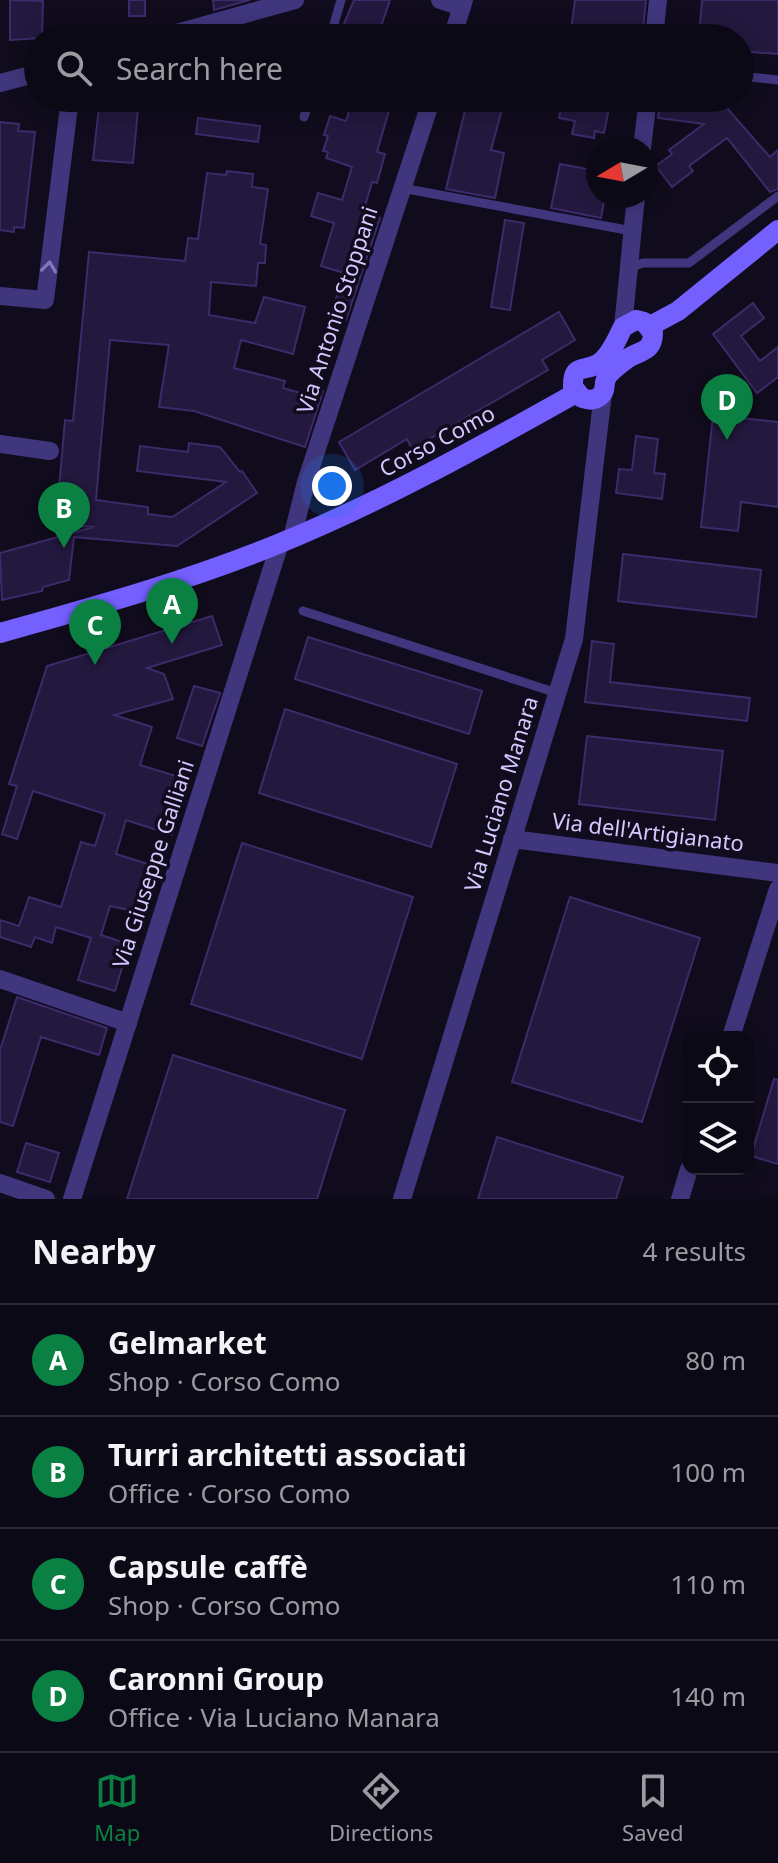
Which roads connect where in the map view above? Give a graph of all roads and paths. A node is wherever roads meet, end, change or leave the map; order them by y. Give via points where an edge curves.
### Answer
1 (295, 0) edge
2 (341, 0) edge
3 (440, 0) edge
4 (658, 0) edge
5 (463, 3) edge
6 (209, 24) edge
7 (334, 24) edge
8 (456, 24) edge
9 (655, 24) edge
10 (24, 77) edge
11 (754, 77) edge
12 (778, 80) edge
13 (0, 83) edge
14 (68, 112) edge
15 (306, 112) edge
16 (427, 112) edge
17 (646, 112) edge
18 (304, 117) dead end
19 (643, 136) edge
20 (402, 188) junction
21 (778, 196) edge
22 (634, 208) edge
23 (778, 230) edge
24 (631, 234) junction
25 (628, 268) junction
26 (0, 296) edge
27 (650, 326) junction
28 (623, 327) junction
29 (576, 393) junction
30 (603, 393) junction
31 (0, 444) edge
32 (50, 451) dead end
33 (286, 540) junction
34 (303, 611) dead end
35 (0, 633) edge
36 (557, 693) junction
37 (512, 839) junction
38 (778, 873) edge
39 (778, 889) edge
40 (0, 979) edge
41 (128, 1023) junction
42 (733, 1031) edge
43 (687, 1175) edge
44 (0, 1183) edge
45 (46, 1199) edge
46 (72, 1199) edge
47 (402, 1199) edge
48 (680, 1199) edge

1 - 6 street
2 - 7 lane
3 - 5 street
4 - 9 street
5 - 8 street
10 - 13 street
11 - 12 lane
26 -> 14 street via 45,300
15 - 18 lane
16 - 20 street, Via Antonio Stoppani
17 - 19 street
20 - 24 lane
20 - 33 street, Via Antonio Stoppani
21 - 25 lane via 689,263
22 - 24 street
23 - 27 main road via 678,311
24 - 25 street
25 - 28 street
27 - 28 main road via 636,320
27 - 30 main road via 650,348 619,365 606,379
28 - 29 main road via 597,364 576,372
29 - 30 main road via 589,400
29 - 33 main road, Corso Como via 430,474
30 - 36 street, Via Luciano Manara via 574,639
31 - 32 street
33 - 35 main road, Corso Como via 159,587
33 - 41 street, Via Giuseppe Galliani
34 - 36 lane
36 - 37 street, Via Luciano Manara
37 - 38 street, Via dell'Artigianato
37 - 47 street, Via Luciano Manara
39 - 42 street
40 - 41 street
41 - 46 street, Via Giuseppe Galliani
43 - 48 street
44 - 45 street

